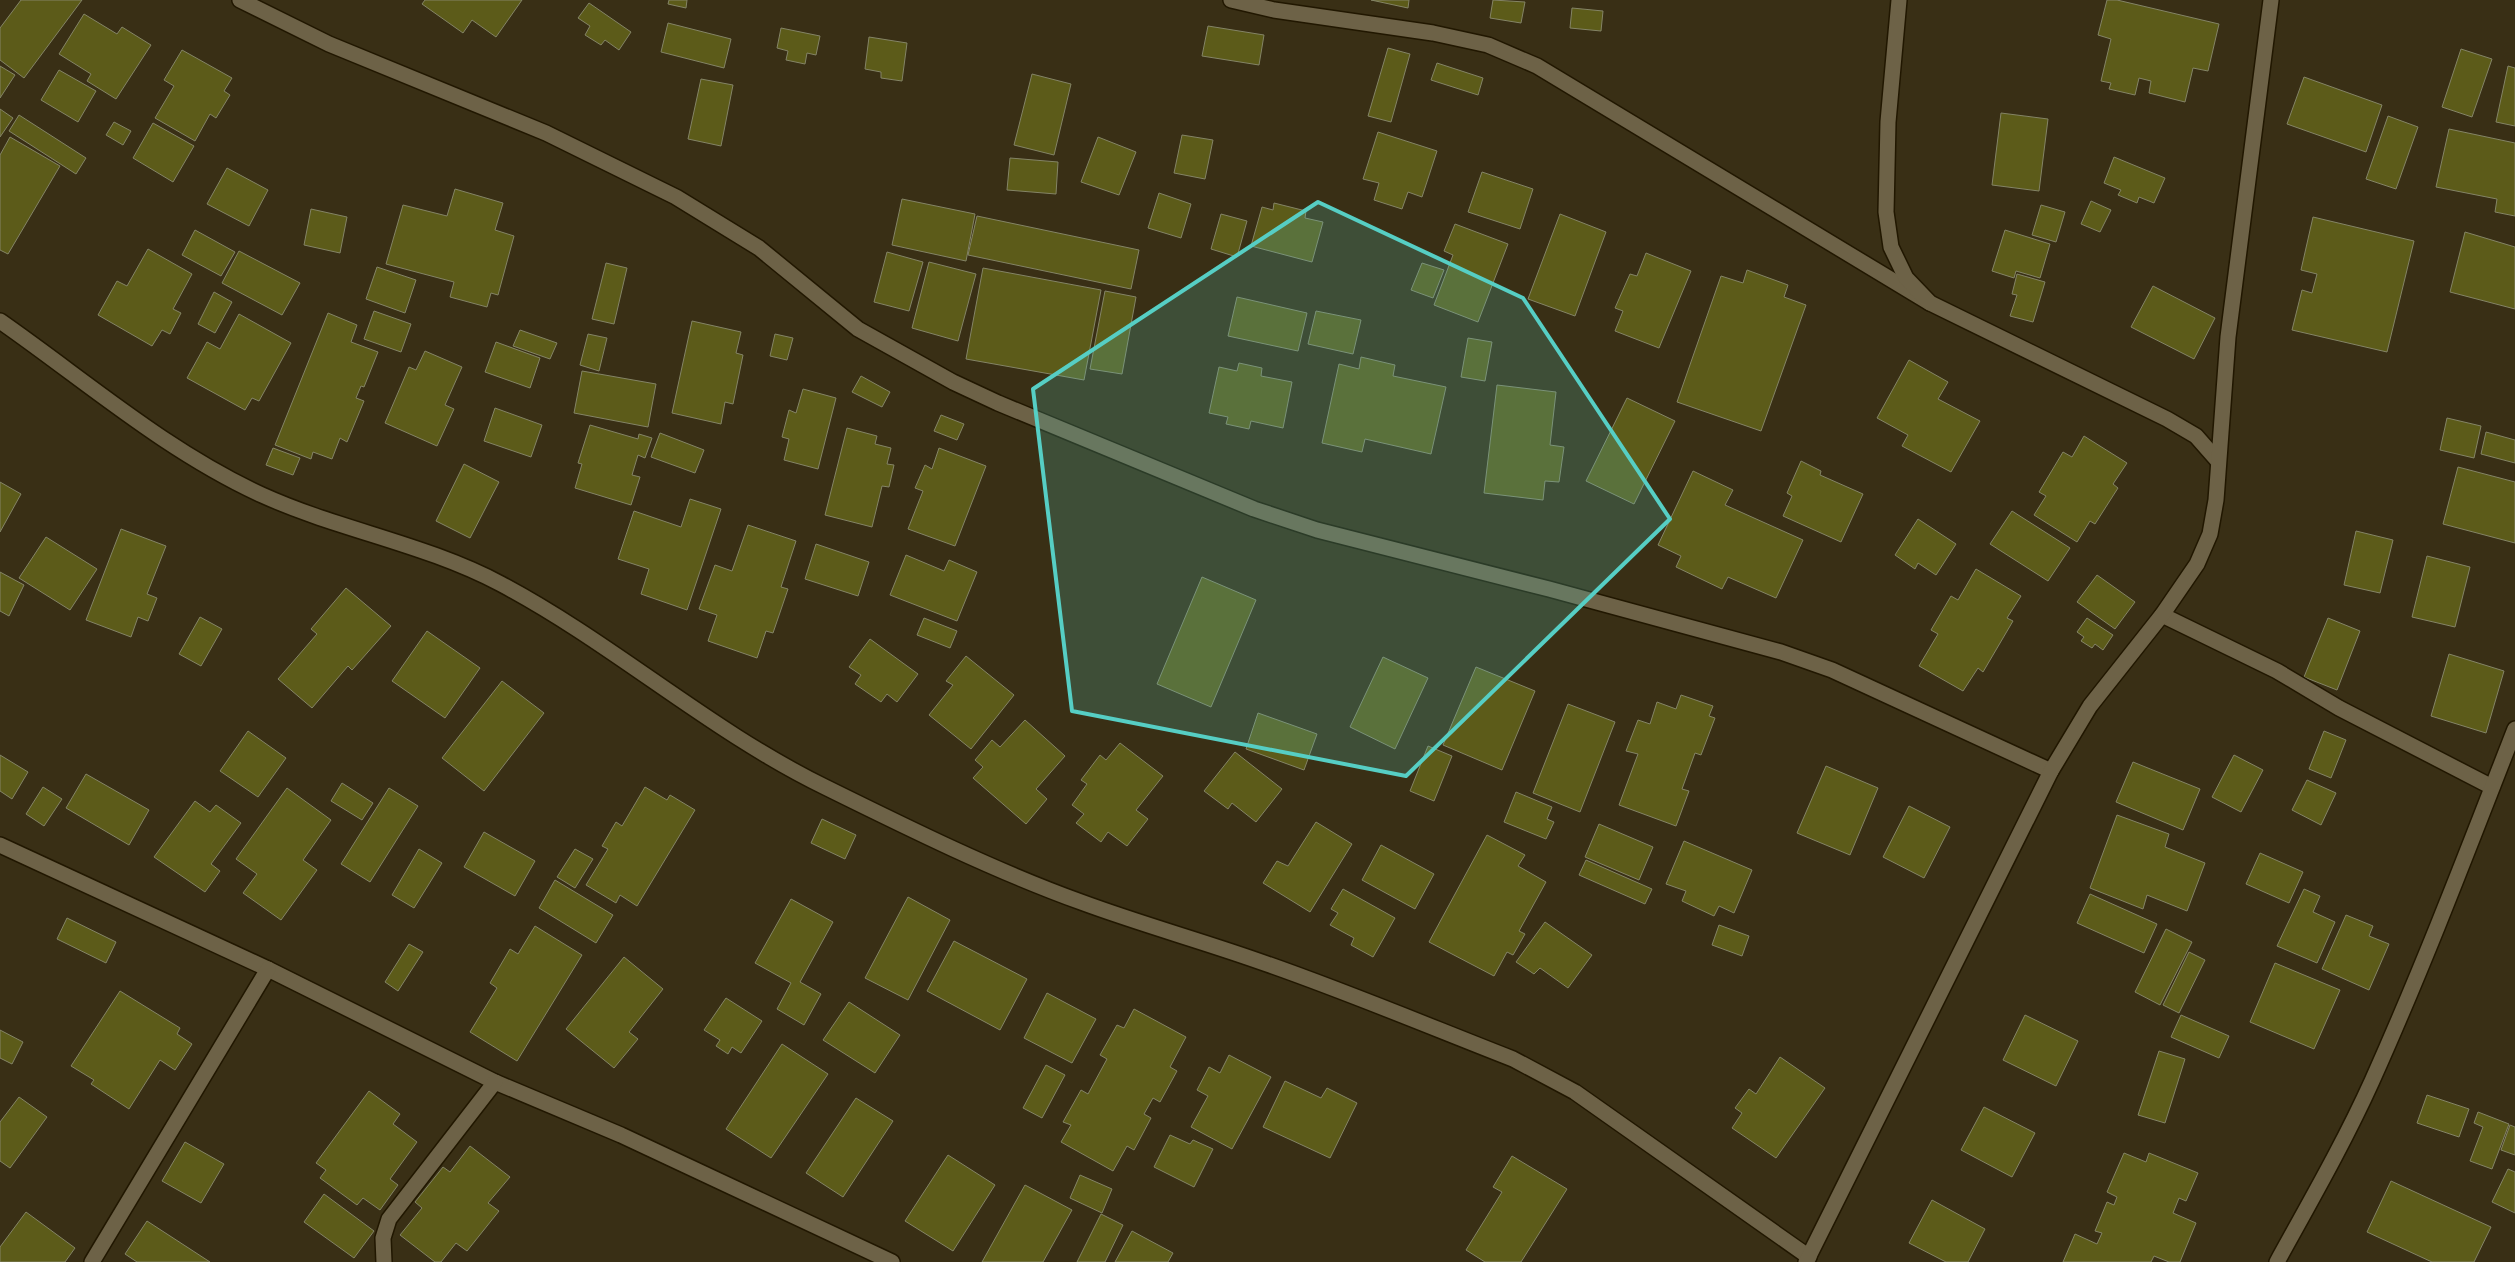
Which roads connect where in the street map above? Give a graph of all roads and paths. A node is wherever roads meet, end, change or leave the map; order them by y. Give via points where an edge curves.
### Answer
1 (240, 0) edge
2 (1231, 0) edge
3 (1898, 0) edge
4 (2270, 0) edge
5 (1930, 303) junction
6 (0, 321) edge
7 (2218, 461) junction
8 (2162, 615) junction
9 (2515, 729) edge
10 (2051, 771) junction
11 (2492, 787) junction
12 (0, 845) edge
13 (268, 968) junction
14 (495, 1082) junction
15 (1808, 1260) edge
16 (92, 1262) edge
17 (384, 1262) edge
18 (892, 1262) edge
19 (2277, 1262) edge

1 - 10 street via 329,44 546,133 676,197 758,248 858,329 998,403 1254,510 1317,530 1549,588 1798,658 1832,670
2 - 5 street via 1274,10 1442,35 1488,45 1537,66
3 - 5 street via 1888,122 1886,212 1891,247 1906,278
4 - 7 street via 2228,337
5 - 7 street via 2167,419 2196,436
6 - 15 street via 194,460 262,495 333,523 448,560 500,583 590,638 743,742 822,786 1079,901 1286,971 1513,1059 1544,1075 1575,1092
7 - 8 street via 2210,534 2197,564
8 - 10 street via 2090,706
8 - 11 street via 2277,671 2338,708
9 - 11 street
10 - 15 street
11 - 19 street via 2410,994 2371,1082
12 - 13 street
13 - 14 street
13 - 16 street
14 - 17 street via 389,1220 383,1238
14 - 18 street via 622,1135

